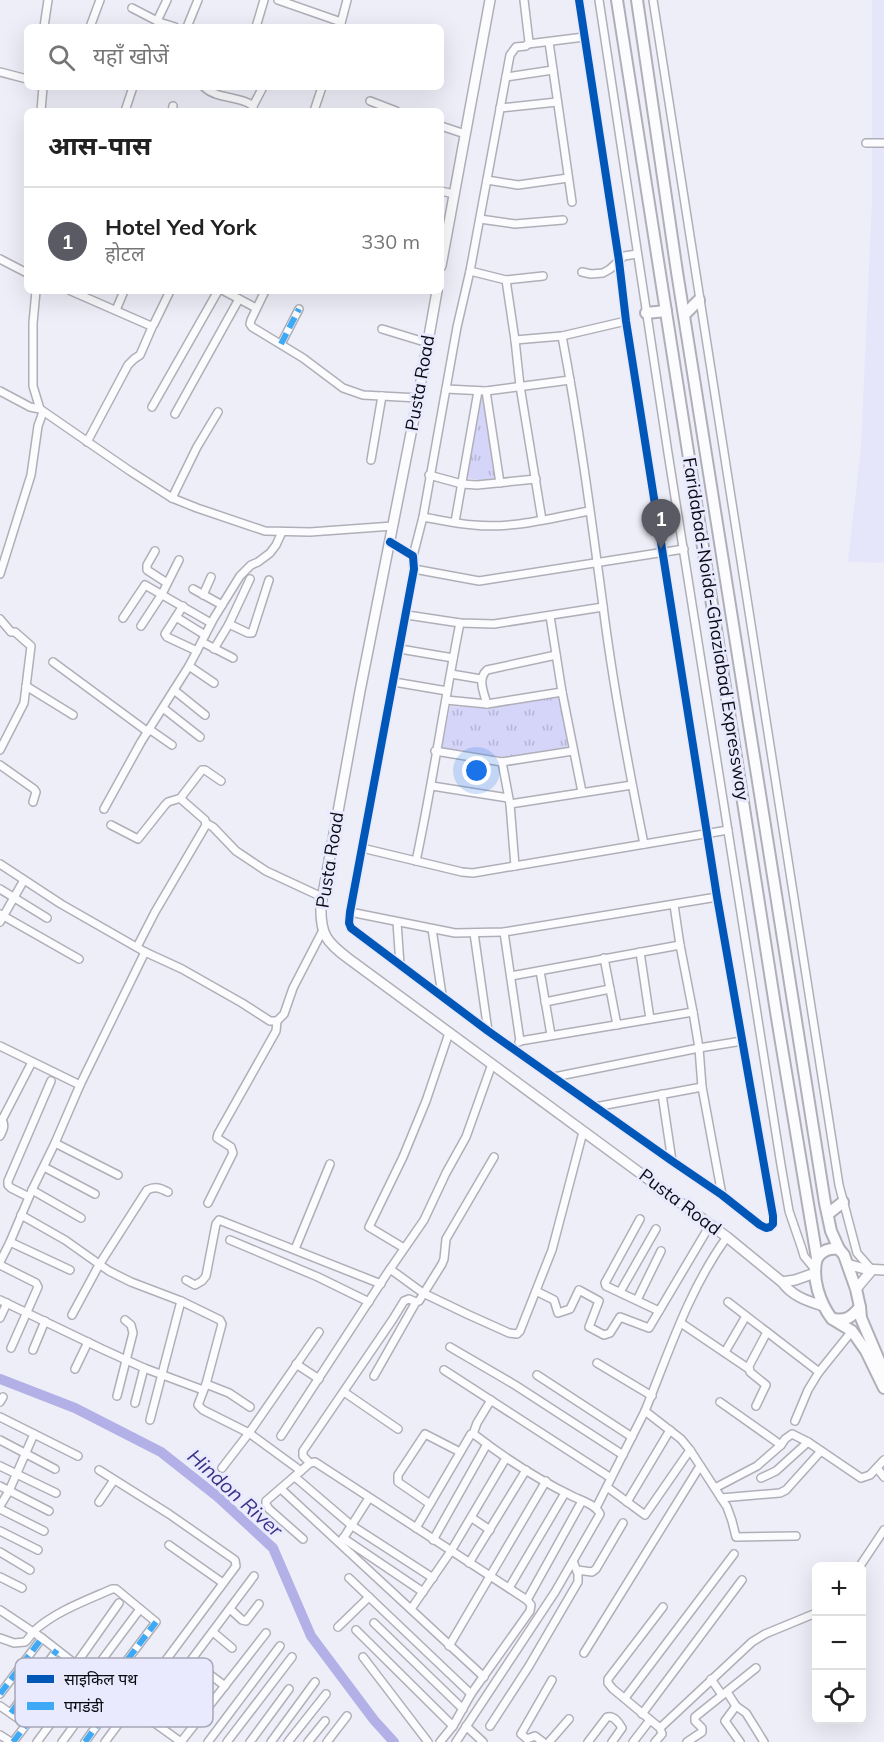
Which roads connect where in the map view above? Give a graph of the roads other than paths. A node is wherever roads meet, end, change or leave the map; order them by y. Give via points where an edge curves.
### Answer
1 (48, 0) edge
2 (100, 0) edge
3 (167, 0) edge
4 (198, 0) edge
5 (264, 0) edge
6 (278, 0) edge
7 (347, 0) edge
8 (490, 0) edge
9 (524, 0) edge
10 (579, 0) edge
11 (599, 0) edge
12 (617, 0) edge
13 (637, 0) edge
14 (653, 0) edge
15 (132, 8) dead end
16 (157, 21) junction
17 (44, 24) edge
18 (91, 24) edge
19 (166, 24) edge
20 (188, 24) edge
21 (257, 24) edge
22 (340, 24) edge
23 (584, 37) junction
24 (549, 42) junction
25 (528, 44) junction
26 (553, 70) junction
27 (0, 72) edge
28 (506, 77) junction
29 (24, 78) edge
30 (43, 90) edge
31 (132, 90) edge
32 (208, 90) edge
33 (262, 90) edge
34 (321, 90) edge
35 (370, 102) dead end
36 (557, 102) junction
37 (41, 108) edge
38 (126, 108) edge
39 (253, 108) edge
40 (315, 108) edge
41 (387, 108) edge
42 (500, 108) junction
43 (444, 127) edge
44 (465, 134) junction
45 (866, 143) dead end
46 (884, 143) edge
47 (568, 178) junction
48 (487, 180) junction
49 (444, 192) edge
50 (454, 194) junction
51 (572, 202) dead end
52 (480, 219) junction
53 (562, 220) dead end
54 (444, 249) edge
55 (637, 254) junction
56 (0, 259) edge
57 (619, 261) junction
58 (24, 271) edge
59 (470, 271) junction
60 (582, 272) dead end
61 (543, 276) dead end
62 (506, 280) junction
63 (36, 294) edge
64 (77, 294) edge
65 (123, 294) edge
66 (168, 294) edge
67 (216, 294) edge
68 (229, 294) edge
69 (263, 294) edge
70 (436, 294) edge
71 (239, 300) junction
72 (699, 300) junction
73 (256, 308) junction
74 (299, 309) dead end
75 (116, 310) junction
76 (666, 311) junction
77 (646, 313) junction
78 (684, 315) junction
79 (626, 321) junction
80 (153, 325) junction
81 (382, 329) dead end
82 (562, 336) junction
83 (515, 340) junction
84 (428, 343) junction
85 (280, 344) junction
86 (570, 380) junction
87 (520, 386) junction
88 (446, 389) junction
89 (0, 391) edge
90 (478, 391) junction
91 (486, 391) junction
92 (382, 396) junction
93 (418, 399) junction
94 (152, 407) dead end
95 (42, 411) junction
96 (218, 412) dead end
97 (175, 414) dead end
98 (87, 442) junction
99 (371, 460) dead end
100 (429, 475) junction
101 (536, 479) junction
102 (500, 483) junction
103 (462, 484) junction
104 (172, 498) junction
105 (589, 511) junction
106 (423, 517) junction
107 (542, 520) junction
108 (455, 522) junction
109 (393, 526) junction
110 (282, 532) junction
111 (390, 542) junction
112 (684, 549) junction
113 (154, 551) dead end
114 (663, 552) junction
115 (413, 556) junction
116 (179, 560) dead end
117 (598, 564) junction
118 (414, 569) junction
119 (0, 574) edge
120 (212, 577) dead end
121 (250, 579) dead end
122 (269, 580) dead end
123 (167, 584) junction
124 (193, 589) dead end
125 (162, 594) junction
126 (203, 595) junction
127 (222, 605) junction
128 (183, 606) junction
129 (603, 607) junction
130 (407, 615) junction
131 (550, 616) junction
132 (176, 617) junction
133 (123, 618) dead end
134 (0, 619) edge
135 (212, 623) junction
136 (460, 623) junction
137 (229, 624) junction
138 (141, 626) dead end
139 (203, 638) junction
140 (214, 649) junction
141 (400, 649) junction
142 (197, 651) junction
143 (556, 655) junction
144 (233, 658) dead end
145 (453, 658) junction
146 (53, 662) dead end
147 (189, 666) junction
148 (451, 674) junction
149 (481, 679) junction
150 (394, 682) junction
151 (214, 683) dead end
152 (26, 686) junction
153 (174, 690) junction
154 (447, 691) junction
155 (562, 692) junction
156 (446, 700) junction
157 (487, 705) junction
158 (163, 708) junction
159 (73, 715) dead end
160 (205, 715) dead end
161 (148, 731) junction
162 (200, 736) dead end
163 (172, 745) dead end
164 (0, 750) edge
165 (435, 750) junction
166 (573, 751) junction
167 (502, 762) junction
168 (0, 765) edge
169 (221, 781) dead end
170 (632, 785) junction
171 (432, 786) junction
172 (582, 792) junction
173 (181, 798) junction
174 (509, 801) junction
175 (33, 802) dead end
176 (104, 809) dead end
177 (206, 823) junction
178 (111, 825) dead end
179 (728, 830) junction
180 (708, 834) junction
181 (644, 844) junction
182 (362, 848) junction
183 (416, 861) junction
184 (0, 864) edge
185 (515, 866) junction
186 (24, 880) junction
187 (0, 889) edge
188 (13, 897) junction
189 (322, 897) junction
190 (717, 897) junction
191 (674, 904) junction
192 (350, 912) junction
193 (1, 917) edge
194 (46, 918) dead end
195 (398, 922) junction
196 (432, 929) junction
197 (323, 930) junction
198 (504, 932) junction
199 (474, 933) junction
200 (680, 945) junction
201 (137, 947) junction
202 (145, 952) junction
203 (640, 952) junction
204 (79, 958) dead end
205 (604, 958) junction
206 (400, 965) junction
207 (540, 971) junction
208 (511, 976) junction
209 (610, 989) junction
210 (442, 995) junction
211 (545, 1002) junction
212 (693, 1012) junction
213 (650, 1019) junction
214 (277, 1021) junction
215 (617, 1025) junction
216 (488, 1030) junction
217 (449, 1033) junction
218 (551, 1035) junction
219 (520, 1041) junction
220 (742, 1041) junction
221 (0, 1046) edge
222 (699, 1048) junction
223 (514, 1049) junction
224 (32, 1062) junction
225 (492, 1064) junction
226 (554, 1077) junction
227 (51, 1081) dead end
228 (80, 1085) junction
229 (702, 1087) junction
230 (662, 1094) junction
231 (595, 1107) junction
232 (1, 1120) edge
233 (583, 1132) junction
234 (0, 1136) edge
235 (55, 1143) junction
236 (494, 1157) dead end
237 (672, 1161) junction
238 (330, 1164) dead end
239 (44, 1167) junction
240 (118, 1175) dead end
241 (168, 1192) dead end
242 (31, 1193) junction
243 (95, 1194) dead end
244 (723, 1195) junction
245 (843, 1202) junction
246 (208, 1203) dead end
247 (828, 1214) junction
248 (21, 1215) junction
249 (81, 1218) dead end
250 (640, 1219) dead end
251 (710, 1225) junction
252 (656, 1229) dead end
253 (727, 1237) junction
254 (230, 1240) dead end
255 (10, 1242) junction
256 (404, 1248) junction
257 (295, 1249) junction
258 (839, 1249) junction
259 (661, 1251) dead end
260 (0, 1261) edge
261 (847, 1263) junction
262 (99, 1265) junction
263 (816, 1266) junction
264 (390, 1269) junction
265 (70, 1270) dead end
266 (872, 1270) junction
267 (884, 1270) edge
268 (186, 1280) dead end
269 (782, 1282) junction
270 (381, 1284) junction
271 (856, 1289) junction
272 (536, 1291) junction
273 (620, 1292) junction
274 (423, 1293) junction
275 (637, 1300) junction
276 (4, 1301) edge
277 (181, 1301) junction
278 (369, 1302) junction
279 (416, 1302) junction
280 (728, 1302) dead end
281 (823, 1306) junction
282 (860, 1307) junction
283 (659, 1311) junction
284 (27, 1312) junction
285 (72, 1315) dead end
286 (746, 1316) junction
287 (0, 1318) edge
288 (832, 1319) junction
289 (125, 1320) dead end
290 (45, 1321) junction
291 (681, 1323) junction
292 (852, 1331) junction
293 (319, 1332) dead end
294 (767, 1332) junction
295 (88, 1342) junction
296 (450, 1347) dead end
297 (11, 1348) dead end
298 (33, 1350) dead end
299 (725, 1352) junction
300 (127, 1359) junction
301 (597, 1363) dead end
302 (296, 1364) junction
303 (144, 1368) junction
304 (75, 1369) dead end
305 (749, 1369) junction
306 (444, 1370) dead end
307 (819, 1372) junction
308 (884, 1372) edge
309 (162, 1375) junction
310 (537, 1375) dead end
311 (374, 1376) dead end
312 (319, 1379) junction
313 (204, 1387) junction
314 (884, 1388) edge
315 (344, 1392) junction
316 (117, 1396) dead end
317 (651, 1396) junction
318 (491, 1400) junction
319 (720, 1402) dead end
320 (135, 1403) dead end
321 (756, 1406) dead end
322 (250, 1407) dead end
323 (645, 1411) junction
324 (0, 1417) edge
325 (150, 1420) dead end
326 (795, 1422) dead end
327 (398, 1429) dead end
328 (670, 1430) junction
329 (249, 1433) junction
330 (34, 1434) junction
331 (473, 1434) junction
332 (281, 1436) dead end
333 (632, 1437) junction
334 (0, 1440) edge
335 (808, 1442) junction
336 (487, 1444) junction
337 (781, 1445) junction
338 (690, 1450) junction
339 (821, 1451) junction
340 (460, 1452) junction
341 (26, 1453) junction
342 (623, 1455) junction
343 (78, 1456) dead end
344 (506, 1458) junction
345 (884, 1460) edge
346 (310, 1463) junction
347 (0, 1466) edge
348 (700, 1466) junction
349 (222, 1468) dead end
350 (877, 1468) junction
351 (55, 1469) dead end
352 (99, 1470) dead end
353 (526, 1470) junction
354 (301, 1471) junction
355 (16, 1473) junction
356 (295, 1477) junction
357 (884, 1477) edge
358 (611, 1478) junction
359 (761, 1478) dead end
360 (114, 1479) junction
361 (546, 1481) junction
362 (0, 1486) edge
363 (607, 1487) junction
364 (715, 1488) junction
365 (281, 1489) junction
366 (9, 1491) junction
367 (565, 1492) junction
368 (56, 1493) dead end
369 (369, 1498) junction
370 (721, 1498) junction
371 (582, 1501) junction
372 (99, 1502) dead end
373 (627, 1502) junction
374 (430, 1504) junction
375 (0, 1507) edge
376 (596, 1508) junction
377 (49, 1511) dead end
378 (472, 1518) junction
379 (623, 1523) dead end
380 (351, 1525) junction
381 (416, 1528) junction
382 (490, 1530) junction
383 (884, 1530) edge
384 (0, 1531) edge
385 (45, 1531) dead end
386 (796, 1536) dead end
387 (303, 1539) dead end
388 (433, 1540) junction
389 (341, 1541) junction
390 (169, 1545) dead end
391 (38, 1550) dead end
392 (451, 1551) junction
393 (0, 1552) edge
394 (734, 1554) dead end
395 (573, 1561) junction
396 (863, 1562) edge
397 (469, 1563) junction
398 (30, 1570) dead end
399 (576, 1570) junction
400 (254, 1576) dead end
401 (0, 1577) edge
402 (490, 1577) junction
403 (349, 1578) dead end
404 (433, 1578) junction
405 (742, 1580) dead end
406 (223, 1583) junction
407 (22, 1588) dead end
408 (509, 1588) junction
409 (423, 1592) junction
410 (369, 1597) junction
411 (527, 1600) junction
412 (119, 1603) dead end
413 (259, 1605) dead end
414 (663, 1607) dead end
415 (140, 1609) junction
416 (230, 1609) junction
417 (411, 1609) junction
418 (0, 1610) edge
419 (812, 1615) edge
420 (374, 1623) dead end
421 (338, 1627) dead end
422 (356, 1629) dead end
423 (33, 1632) junction
424 (213, 1632) junction
425 (266, 1633) dead end
426 (0, 1638) edge
427 (42, 1638) junction
428 (280, 1646) dead end
429 (449, 1646) junction
430 (232, 1648) dead end
431 (57, 1650) junction
432 (584, 1653) dead end
433 (292, 1657) dead end
434 (363, 1657) dead end
435 (27, 1658) edge
436 (51, 1658) edge
437 (68, 1658) edge
438 (79, 1658) edge
439 (102, 1658) edge
440 (128, 1658) edge
441 (167, 1658) edge
442 (194, 1658) edge
443 (756, 1668) dead end
444 (15, 1674) edge
445 (213, 1677) edge
446 (484, 1677) junction
447 (711, 1679) junction
448 (552, 1680) dead end
449 (315, 1682) dead end
450 (225, 1686) junction
451 (289, 1689) dead end
452 (724, 1693) junction
453 (0, 1694) edge
454 (326, 1694) dead end
455 (471, 1694) junction
456 (625, 1698) junction
457 (213, 1701) edge
458 (0, 1706) edge
459 (736, 1706) junction
460 (15, 1708) edge
461 (462, 1709) junction
462 (11, 1713) junction
463 (642, 1713) junction
464 (15, 1716) edge
465 (347, 1716) dead end
466 (568, 1719) dead end
467 (650, 1720) junction
468 (325, 1721) dead end
469 (453, 1726) junction
470 (466, 1726) junction
471 (490, 1726) dead end
472 (24, 1727) edge
473 (48, 1727) edge
474 (74, 1727) edge
475 (96, 1727) edge
476 (116, 1727) edge
477 (161, 1727) edge
478 (193, 1727) edge
479 (660, 1728) junction
480 (0, 1735) edge
481 (12, 1742) edge
482 (37, 1742) edge
483 (62, 1742) edge
484 (85, 1742) edge
485 (105, 1742) edge
486 (181, 1742) edge
487 (208, 1742) edge
488 (228, 1742) edge
489 (250, 1742) edge
490 (271, 1742) edge
491 (288, 1742) edge
492 (308, 1742) edge
493 (327, 1742) edge
494 (428, 1742) edge
495 (440, 1742) edge
496 (456, 1742) edge
497 (483, 1742) edge
498 (543, 1742) edge
499 (549, 1742) edge
500 (588, 1742) edge
501 (612, 1742) edge
502 (633, 1742) edge
503 (655, 1742) edge
504 (687, 1742) edge
505 (740, 1742) edge
506 (764, 1742) edge

1 - 17 street
2 - 18 street
3 - 16 street
4 - 20 street
5 - 21 street
6 - 22 street
7 - 22 street
8 - 44 street
9 - 25 street
10 - 23 street
11 - 55 street
12 - 76 main road, Faridabad-Noida-Ghaziabad Expressway
13 - 78 main road, Faridabad-Noida-Ghaziabad Expressway
14 - 72 street
15 - 16 street
16 - 19 street
23 - 24 street
23 - 57 street
24 - 25 street
24 - 26 street
25 - 28 street via 512,51
26 - 28 street
26 - 36 street
27 - 29 street
28 - 42 street
30 - 37 street
31 - 38 street
32 - 39 street via 246,101
33 - 39 street
34 - 40 street
35 - 41 street
36 - 42 street
36 - 47 street
42 - 48 street
43 - 44 street
44 - 50 street
45 - 46 street
47 - 48 street via 518,185
47 - 51 street
48 - 52 street
49 - 50 street
50 - 54 street
52 - 53 street via 514,224
52 - 59 street
55 - 57 street
55 - 77 street
56 - 58 street
57 - 60 street via 603,273
57 - 79 street
59 - 62 street
59 - 88 street
61 - 62 street
62 - 83 street
63 - 95 street via 33,386
64 - 75 street
65 - 75 street
66 - 80 street
67 - 94 street
68 - 71 street
69 - 73 street
70 - 84 street, Pusta Road
71 - 73 street
71 - 97 street
72 - 78 main road
72 - 245 street
73 - 85 street via 252,327
74 - 85 street
75 - 80 street
76 - 77 main road
76 - 263 main road, Faridabad-Noida-Ghaziabad Expressway
77 - 112 street
78 - 247 main road, Faridabad-Noida-Ghaziabad Expressway
79 - 82 street
79 - 114 street
80 - 98 street via 140,355 131,362
81 - 84 street
82 - 83 street
82 - 86 street
83 - 87 street
84 - 93 street, Pusta Road
85 - 92 street via 343,388
86 - 87 street
86 - 105 street
87 - 91 street
87 - 101 street
88 - 90 street
88 - 100 street
89 - 95 street
90 - 91 street
90 - 103 street
91 - 102 street
92 - 93 street
92 - 99 street
93 - 109 street, Pusta Road
95 - 98 street
95 - 119 street via 31,476
96 - 104 street
98 - 104 street
100 - 103 street
100 - 106 street
101 - 102 street
101 - 107 street
102 - 103 street
103 - 108 street
104 - 110 street via 265,531
105 - 107 street
105 - 117 street
106 - 108 street
106 - 115 street
107 - 108 street via 487,526
109 - 110 street
109 - 111 street, Pusta Road
110 - 127 street via 270,554 243,572
111 - 115 street
111 - 189 street, Pusta Road
112 - 114 street
112 - 179 street
113 - 123 street via 147,570
114 - 117 street
114 - 180 street
115 - 118 street
116 - 123 street
117 - 118 street via 479,581
117 - 129 street
118 - 130 street
120 - 126 street
121 - 137 street
122 - 137 street via 252,633
123 - 125 street
124 - 126 street
125 - 128 street
125 - 133 street via 145,585
125 - 138 street
126 - 127 street
127 - 135 street
128 - 132 street
128 - 135 street
129 - 131 street
129 - 170 street
130 - 136 street
130 - 141 street
131 - 136 street via 494,624
131 - 143 street
132 - 139 street
132 - 142 street via 166,636
134 - 152 street via 31,646
135 - 139 street
136 - 145 street
137 - 140 street
139 - 140 street
139 - 142 street
140 - 144 street
141 - 145 street
141 - 150 street
142 - 147 street
143 - 149 street via 487,670
143 - 155 street
145 - 148 street
146 - 161 street
147 - 151 street
147 - 153 street
148 - 149 street
148 - 154 street
149 - 157 street
150 - 154 street
150 - 182 street
152 - 159 street
152 - 164 street via 24,703
153 - 158 street
153 - 160 street
154 - 156 street
155 - 157 street
155 - 166 street
156 - 157 street
156 - 165 street
158 - 161 street
158 - 162 street
161 - 163 street
161 - 176 street
165 - 167 street
165 - 171 street
166 - 167 street
166 - 172 street
167 - 174 street
168 - 175 street via 34,789
169 - 173 street via 202,770
170 - 172 street
170 - 181 street
171 - 174 street
171 - 183 street
172 - 174 street
173 - 177 street
173 - 178 street via 168,802 138,839
174 - 185 street
177 - 189 street via 236,851 266,871
177 - 201 street
179 - 180 street
179 - 263 street via 789,1211 804,1256
180 - 181 street
180 - 190 street
181 - 185 street
182 - 183 street
182 - 192 street
183 - 185 street via 473,873
184 - 186 street
186 - 188 street
186 - 201 street
187 - 188 street
188 - 193 street
188 - 194 street
189 - 197 street, Pusta Road
190 - 191 street
190 - 220 street
191 - 198 street
191 - 200 street
192 - 195 street
192 - 206 street via 351,928
193 - 204 street
195 - 196 street
195 - 206 street
196 - 199 street
196 - 210 street
197 - 214 street via 284,1014
197 - 217 street, Pusta Road via 331,946
198 - 199 street
198 - 208 street
199 - 216 street
200 - 203 street
200 - 212 street
201 - 202 street
202 - 214 street
202 - 228 street
203 - 205 street
203 - 213 street
205 - 207 street
205 - 209 street
206 - 210 street
207 - 208 street
207 - 211 street
208 - 219 street
209 - 211 street
209 - 215 street
210 - 216 street
211 - 218 street
212 - 213 street
212 - 222 street
213 - 215 street
214 - 246 street via 276,1031 218,1134 219,1141 231,1147 233,1153
215 - 218 street
216 - 223 street
217 - 225 street, Pusta Road
217 - 256 street via 403,1157 369,1227
218 - 219 street
219 - 223 street
220 - 222 street
220 - 244 street via 773,1224 766,1228 760,1225
221 - 224 street
222 - 226 street
222 - 229 street
223 - 226 street
224 - 228 street
224 - 232 street
225 - 233 street, Pusta Road
225 - 256 street via 466,1137 424,1220
226 - 231 street
227 - 242 street via 8,1181 10,1188
228 - 235 street
229 - 230 street
229 - 244 street
230 - 231 street
230 - 237 street
231 - 237 street
232 - 234 street via 4,1128
233 - 251 street, Pusta Road
233 - 272 street via 552,1250
235 - 239 street
235 - 240 street
236 - 274 street via 446,1239 442,1264
237 - 244 street
238 - 257 street
239 - 242 street
239 - 243 street
241 - 262 street via 158,1187 147,1190
242 - 248 street
242 - 249 street
245 - 247 main road
245 - 266 street via 857,1253
247 - 258 main road, Faridabad-Noida-Ghaziabad Expressway
248 - 255 street
248 - 262 street
250 - 273 street via 604,1283
251 - 253 street, Pusta Road
251 - 283 street
252 - 273 street
253 - 269 street, Pusta Road
253 - 291 street via 712,1257
254 - 278 street
255 - 260 street
255 - 265 street
256 - 264 street
257 - 268 street via 219,1220 206,1276 195,1285
257 - 270 street
258 - 261 main road, Faridabad-Noida-Ghaziabad Expressway
258 - 263 main road via 821,1253
259 - 275 street
260 - 284 street via 38,1285
261 - 266 street
261 - 271 main road, Faridabad-Noida-Ghaziabad Expressway
262 - 277 street
262 - 285 street
263 - 269 street via 795,1280
263 - 281 main road, Faridabad-Noida-Ghaziabad Expressway
264 - 270 street
264 - 274 street
266 - 267 street
266 - 271 street
269 - 281 street, Pusta Road via 788,1290
270 - 278 street
271 - 282 main road, Faridabad-Noida-Ghaziabad Expressway
272 - 274 street via 518,1334
272 - 283 street via 554,1300 558,1312 570,1308 579,1290 599,1301 589,1327 604,1335 610,1333 620,1317 649,1328
273 - 275 street
274 - 279 street
275 - 283 street
276 - 284 street
276 - 287 street
277 - 309 street
277 - 313 street via 222,1322
278 - 312 street
279 - 311 street
279 - 315 street via 404,1301
280 - 286 street
281 - 288 main road, Faridabad-Noida-Ghaziabad Expressway
282 - 288 main road via 842,1321
282 - 308 main road, Faridabad-Noida-Ghaziabad Expressway
284 - 290 street
284 - 297 street
286 - 294 street
286 - 299 street
288 - 292 main road
289 - 300 street via 133,1329
290 - 295 street
290 - 298 street
291 - 299 street
291 - 317 street
292 - 307 street
292 - 314 main road
293 - 302 street
294 - 305 street
294 - 307 street
295 - 300 street
295 - 304 street
296 - 342 street
299 - 305 street
300 - 303 street
300 - 316 street
301 - 317 street
302 - 312 street
302 - 329 street
303 - 309 street
303 - 320 street
305 - 321 street via 766,1385
306 - 318 street
307 - 326 street
309 - 313 street
309 - 325 street
310 - 333 street
312 - 332 street
313 - 322 street via 229,1393
313 - 329 street via 198,1401 200,1407
315 - 327 street
315 - 346 street via 303,1452
317 - 323 street
318 - 331 street
318 - 358 street
319 - 337 street
323 - 328 street
323 - 333 street
324 - 330 street
328 - 338 street
328 - 373 street
329 - 349 street
329 - 354 street
330 - 341 street
330 - 343 street
331 - 336 street
331 - 340 street
333 - 342 street
334 - 341 street
335 - 337 street via 792,1434
335 - 339 street
335 - 359 street via 776,1471
336 - 344 street
336 - 388 street
337 - 364 street via 758,1466
338 - 348 street
338 - 373 street via 645,1515
339 - 350 street via 861,1478
339 - 370 street via 780,1493
340 - 374 street
340 - 374 street via 425,1434 398,1475 398,1482
341 - 351 street
341 - 355 street
342 - 358 street
344 - 353 street
344 - 378 street
345 - 350 street
346 - 354 street
346 - 369 street via 317,1463
347 - 355 street
348 - 364 street
348 - 432 street
350 - 357 street
352 - 360 street
353 - 361 street
353 - 382 street
354 - 356 street
355 - 366 street
355 - 368 street
356 - 365 street
356 - 380 street
358 - 363 street
360 - 372 street
360 - 406 street via 235,1560 236,1566
361 - 367 street
361 - 402 street
362 - 366 street
363 - 373 street
363 - 376 street
364 - 370 street
365 - 387 street via 266,1504
365 - 389 street
366 - 375 street
366 - 377 street
367 - 371 street
367 - 408 street
369 - 380 street
369 - 381 street
370 - 386 street via 736,1537
371 - 376 street
371 - 411 street
374 - 381 street
375 - 385 street
376 - 395 street via 600,1515
378 - 382 street
378 - 392 street
379 - 399 street via 597,1569
380 - 389 street
380 - 404 street
381 - 388 street
382 - 397 street
383 - 396 street
384 - 391 street
388 - 392 street
389 - 409 street
389 - 417 street
390 - 406 street
392 - 397 street
392 - 404 street
393 - 398 street
394 - 456 street
395 - 399 street
395 - 470 street
397 - 402 street
399 - 471 street via 578,1582
400 - 416 street
401 - 407 street
402 - 408 street
402 - 429 street
403 - 410 street
404 - 409 street
405 - 463 street
406 - 441 street
408 - 411 street
409 - 417 street
410 - 421 street
410 - 455 street
411 - 446 street via 530,1611
412 - 438 street
413 - 416 street via 246,1621
414 - 456 street via 608,1679 610,1686
415 - 423 street via 114,1589 76,1605
415 - 439 street
415 - 440 street via 156,1622
416 - 424 street
417 - 429 street
418 - 423 street
419 - 447 street via 758,1638
420 - 461 street
422 - 469 street
423 - 426 street via 23,1642
423 - 427 street
424 - 430 street
424 - 442 street
425 - 450 street
427 - 431 street
427 - 435 street
428 - 487 street
429 - 446 street
431 - 436 street
431 - 437 street
433 - 488 street
434 - 494 street
443 - 452 street
444 - 453 street
445 - 450 street
446 - 455 street
447 - 452 street
447 - 479 street
448 - 498 street via 521,1734
449 - 490 street
450 - 457 street
451 - 489 street
452 - 459 street
452 - 504 street via 695,1717 702,1732
454 - 491 street
455 - 461 street
456 - 463 street
458 - 462 street
459 - 505 street via 725,1721
459 - 506 street via 746,1713
460 - 462 street
461 - 469 street
462 - 464 street
463 - 467 street
465 - 493 street
466 - 499 street
467 - 479 street
467 - 502 street
468 - 492 street
469 - 495 street
470 - 496 street
470 - 497 street
472 - 481 street
473 - 482 street
474 - 483 street
475 - 484 street
476 - 485 street
477 - 486 street
478 - 486 street
479 - 503 street via 662,1734
480 - 481 street
500 - 501 street via 610,1716 622,1728

